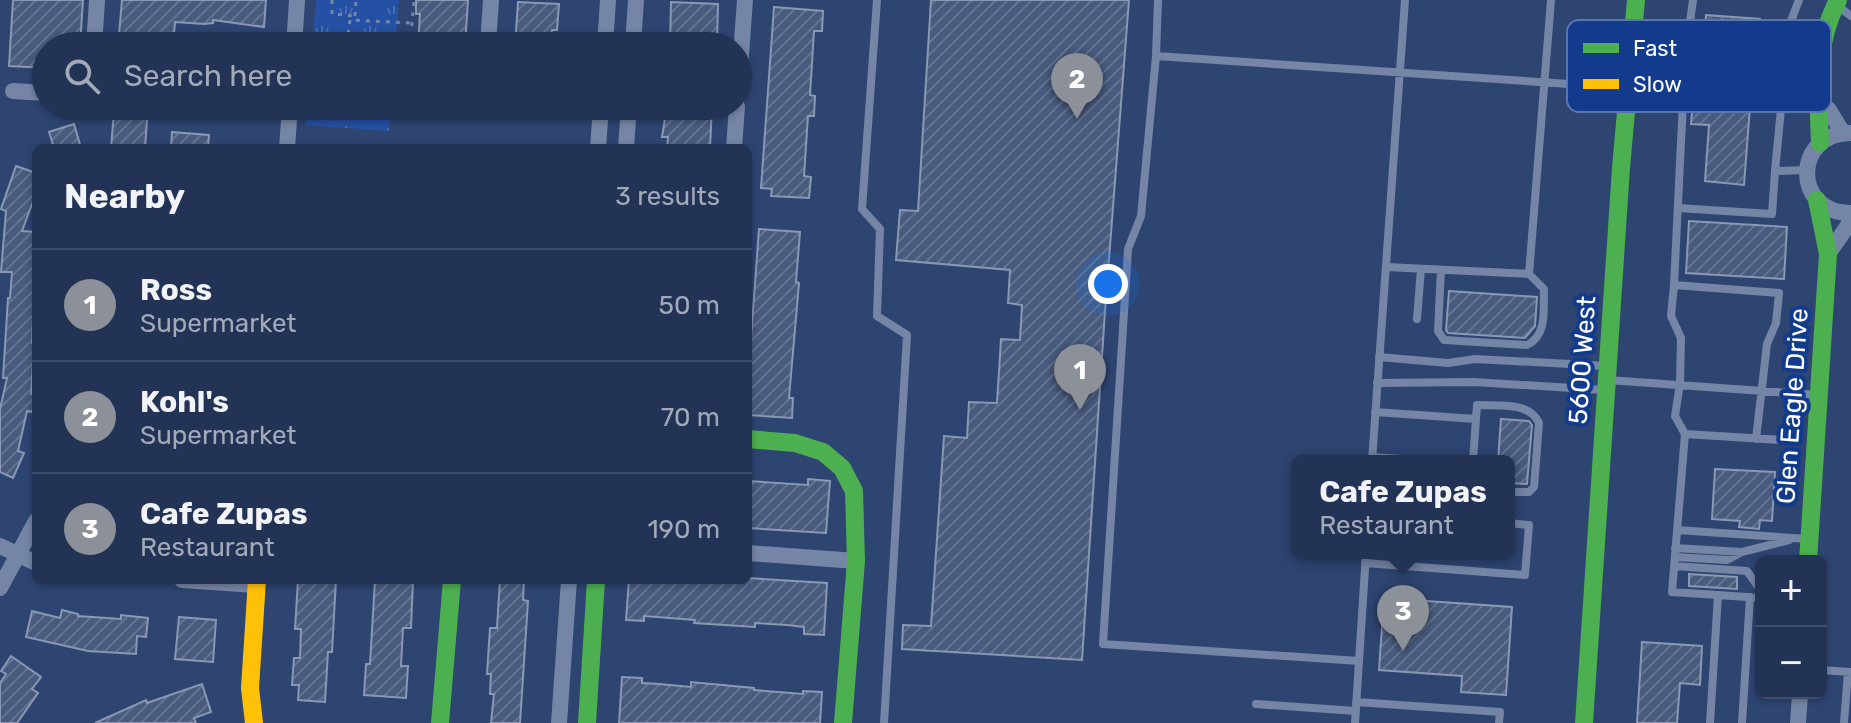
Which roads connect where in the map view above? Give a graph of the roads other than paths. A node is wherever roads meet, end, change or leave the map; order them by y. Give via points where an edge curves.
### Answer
1 (97, 0) edge
2 (297, 0) edge
3 (491, 0) edge
4 (608, 0) edge
5 (636, 0) edge
6 (745, 0) edge
7 (877, 0) edge
8 (1158, 0) edge
9 (1405, 0) edge
10 (1551, 0) edge
11 (1636, 0) edge
12 (1693, 0) edge
13 (1799, 0) edge
14 (1834, 2) edge
15 (1851, 16) edge
16 (1634, 20) edge
17 (1690, 20) edge
18 (1791, 20) edge
19 (95, 32) edge
20 (295, 32) edge
21 (489, 32) edge
22 (606, 32) edge
23 (634, 32) edge
24 (743, 32) edge
25 (1156, 56) junction
26 (1399, 73) junction
27 (1545, 83) junction
28 (1567, 84) edge
29 (13, 91) dead end
30 (32, 92) edge
31 (1627, 112) edge
32 (1683, 112) edge
33 (1781, 112) edge
34 (1819, 112) edge
35 (1831, 112) edge
36 (289, 120) edge
37 (600, 120) edge
38 (628, 120) edge
39 (736, 120) edge
40 (1847, 133) edge
41 (1820, 143) junction
42 (287, 144) edge
43 (598, 144) edge
44 (626, 144) edge
45 (734, 144) edge
46 (1807, 170) junction
47 (1775, 171) junction
48 (1817, 200) junction
49 (1678, 208) junction
50 (1851, 213) edge
51 (1851, 221) edge
52 (1828, 254) junction
53 (1386, 267) junction
54 (1421, 269) junction
55 (1441, 270) junction
56 (1529, 274) junction
57 (1674, 285) junction
58 (1417, 319) dead end
59 (1379, 357) junction
60 (1607, 379) junction
61 (1377, 383) junction
62 (1680, 383) junction
63 (1762, 390) junction
64 (1819, 395) junction
65 (1375, 412) junction
66 (1476, 419) junction
67 (1685, 434) junction
68 (752, 439) edge
69 (1756, 439) junction
70 (1782, 440) dead end
71 (1372, 455) edge
72 (1473, 455) edge
73 (1515, 492) edge
74 (1515, 524) edge
75 (32, 529) edge
76 (1677, 530) junction
77 (1802, 539) junction
78 (0, 546) edge
79 (752, 553) edge
80 (19, 555) junction
81 (1806, 555) edge
82 (1675, 557) junction
83 (1365, 559) edge
84 (32, 561) edge
85 (856, 561) junction
86 (1365, 563) junction
87 (1755, 582) edge
88 (257, 584) edge
89 (452, 584) edge
90 (569, 584) edge
91 (596, 584) edge
92 (0, 588) edge
93 (1718, 595) junction
94 (1750, 597) junction
95 (1755, 597) edge
96 (1359, 661) junction
97 (1827, 670) edge
98 (1849, 672) edge
99 (1800, 699) edge
100 (1256, 704) dead end
101 (1356, 706) junction
102 (254, 723) edge
103 (440, 723) edge
104 (559, 723) edge
105 (587, 723) edge
106 (843, 723) edge
107 (884, 723) edge
108 (1355, 723) edge
109 (1499, 723) edge
110 (1584, 723) edge
111 (1710, 723) edge
112 (1742, 723) edge
113 (1798, 723) edge
114 (1844, 723) edge

1 - 19 street
2 - 20 street
3 - 21 street
4 - 22 street
5 - 23 street
6 - 24 street
7 - 107 lane via 862,209 880,229 877,316 907,335
8 - 25 lane
9 - 26 lane
10 - 27 lane
11 - 16 street, 5600 West
12 - 17 lane
13 - 18 lane
14 - 15 lane
25 - 26 lane
25 - 96 lane via 1141,216 1128,249 1103,644
26 - 27 lane
26 - 53 lane
27 - 28 lane
27 - 56 lane
29 - 30 street
31 - 60 street, 5600 West
32 - 49 lane
33 - 47 lane
34 - 41 street
35 - 40 street
36 - 42 street
37 - 43 street
38 - 44 street
39 - 45 street
40 - 41 street
41 - 46 street
46 - 47 lane
46 - 48 street
47 - 49 lane via 1772,214
48 - 50 street via 1836,212
48 - 52 street, Glen Eagle Drive
49 - 57 lane
51 - 52 street
52 - 64 street, Glen Eagle Drive
53 - 54 lane
53 - 59 lane
54 - 55 lane
54 - 58 lane
55 - 56 lane
55 - 56 lane via 1438,331 1444,340 1527,345 1541,332 1544,289
57 - 62 lane via 1671,316 1681,338
57 - 63 lane via 1779,293
59 - 60 lane via 1448,363 1475,359
59 - 61 lane
60 - 61 lane
60 - 62 lane
60 - 110 street, 5600 West
61 - 65 lane
62 - 63 lane
62 - 67 lane via 1675,416
63 - 64 lane
63 - 69 lane
64 - 77 street, Glen Eagle Drive
65 - 66 lane
65 - 71 lane
66 - 72 lane
66 - 73 lane via 1477,405 1525,408 1535,415 1539,423 1534,487
67 - 69 lane
67 - 76 lane
68 - 85 street via 804,445 842,468 856,501
69 - 70 lane
74 - 86 lane via 1529,525 1525,575
75 - 80 street
76 - 77 lane
76 - 82 lane
77 - 81 street, Glen Eagle Drive
77 - 82 lane via 1727,560
78 - 80 street
79 - 85 street
80 - 84 street
80 - 92 street
82 - 87 lane via 1747,571
82 - 93 lane via 1672,592
83 - 86 lane
85 - 106 street
86 - 96 lane
88 - 102 street via 250,688
89 - 103 street
90 - 104 street
91 - 105 street
93 - 94 lane
93 - 111 lane
94 - 95 lane
94 - 112 lane
96 - 101 lane
97 - 98 lane
98 - 114 lane
99 - 113 street
100 - 101 lane
101 - 108 lane
101 - 109 lane via 1500,712

